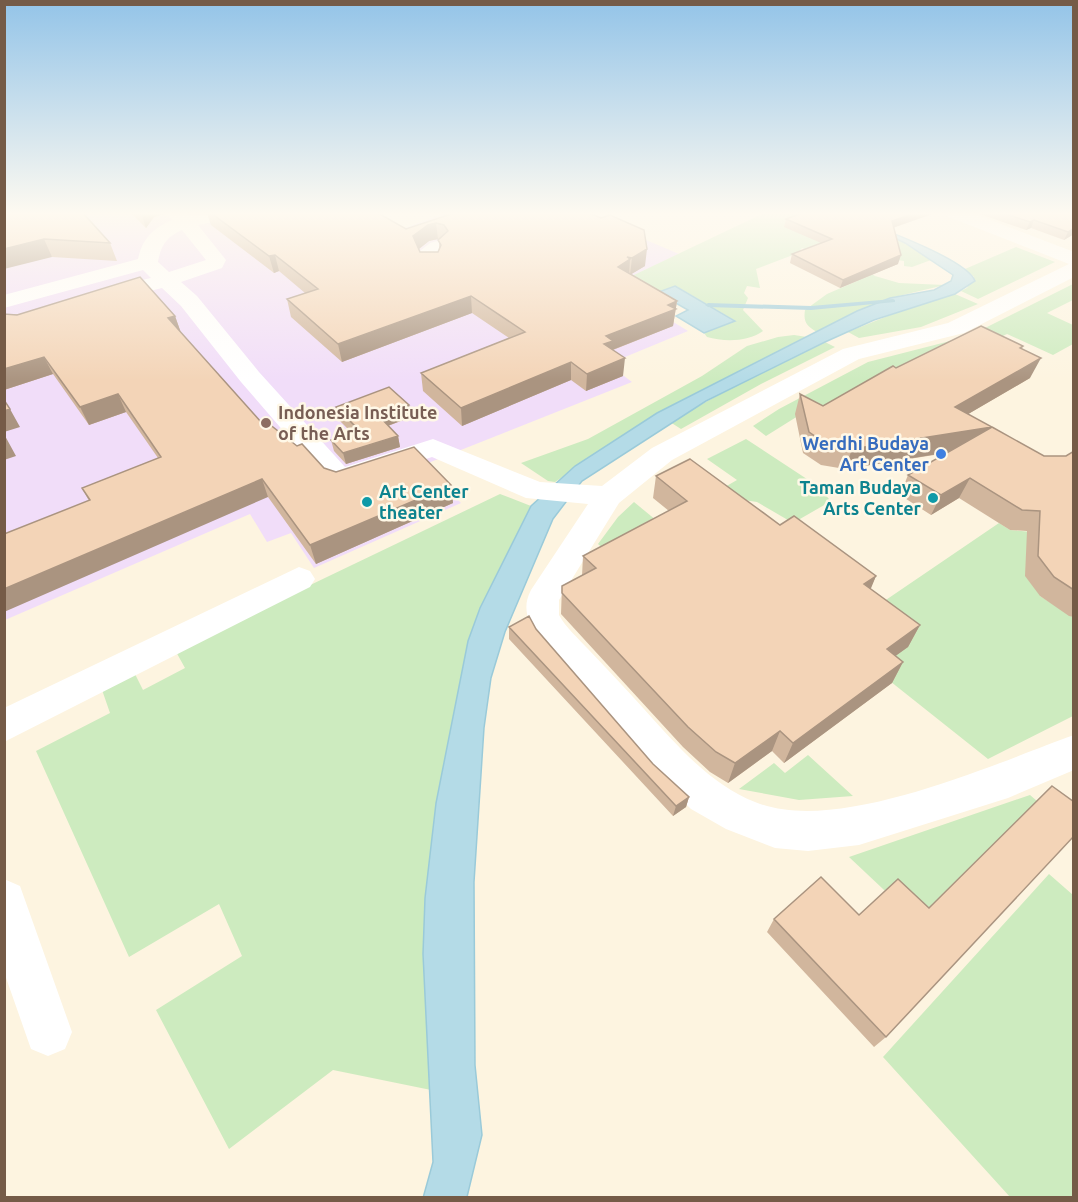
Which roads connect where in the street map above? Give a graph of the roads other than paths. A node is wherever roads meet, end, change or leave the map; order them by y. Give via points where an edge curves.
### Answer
1 (105, 269) edge
2 (158, 269) edge
3 (199, 269) edge
4 (1074, 269) edge
5 (166, 280) junction
6 (135, 290) edge
7 (4, 302) edge
8 (591, 495) junction
9 (299, 579) dead end
10 (4, 726) edge
11 (1074, 752) edge
12 (4, 901) edge
13 (48, 1032) dead end

1 - 7 street
2 - 5 street
3 - 5 street
4 - 8 street via 956,328 873,348 833,363
5 - 6 street
5 - 8 street via 189,301 335,477 345,479 433,447 536,491
8 - 11 street via 543,598 542,615 550,630 667,761 705,796 740,816 775,829 808,832 859,826 1008,780
9 - 10 street
12 - 13 street

